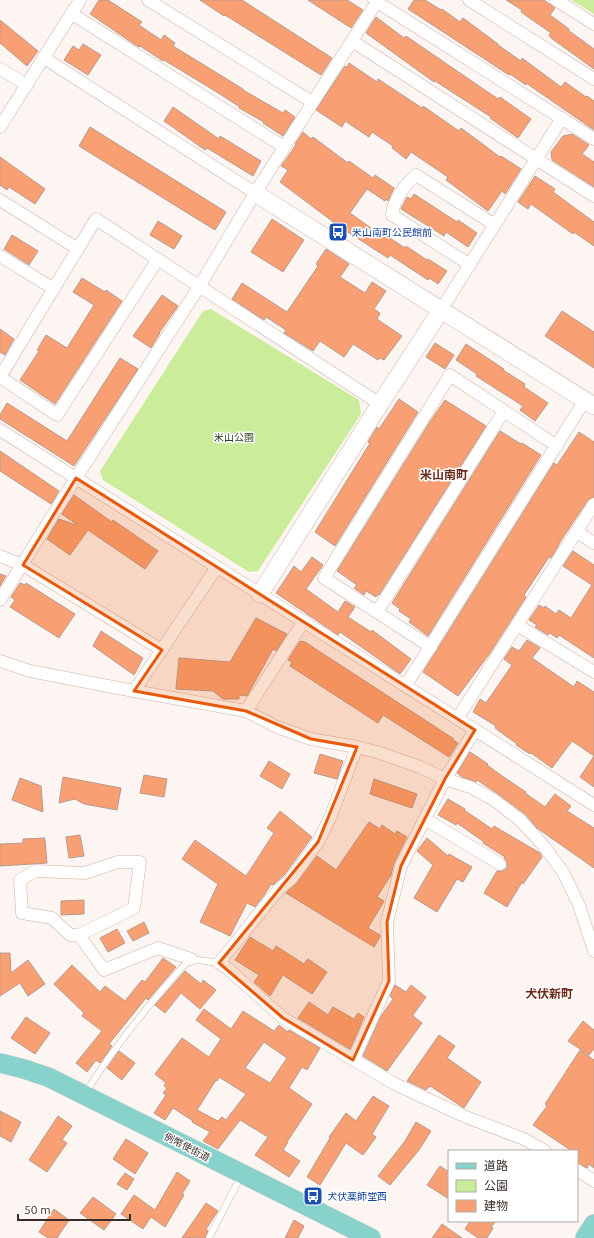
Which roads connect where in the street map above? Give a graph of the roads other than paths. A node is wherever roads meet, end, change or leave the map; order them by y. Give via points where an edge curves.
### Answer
1 (80, 0) edge
2 (148, 0) edge
3 (469, 0) edge
4 (556, 0) edge
5 (376, 1) edge
6 (72, 14) junction
7 (594, 24) edge
8 (352, 41) junction
9 (44, 58) junction
10 (0, 69) edge
11 (594, 79) edge
12 (27, 85) junction
13 (312, 102) junction
14 (562, 118) junction
15 (0, 127) edge
16 (594, 139) edge
17 (284, 147) junction
18 (536, 159) junction
19 (255, 193) junction
20 (594, 196) edge
21 (0, 200) edge
22 (495, 225) junction
23 (78, 249) junction
24 (0, 256) edge
25 (158, 259) junction
26 (470, 265) junction
27 (199, 287) junction
28 (54, 289) junction
29 (441, 310) junction
30 (0, 377) edge
31 (590, 403) edge
32 (380, 404) junction
33 (504, 411) junction
34 (2, 435) edge
35 (557, 446) junction
36 (76, 478) junction
37 (594, 504) edge
38 (577, 532) junction
39 (594, 543) edge
40 (0, 556) edge
41 (23, 565) junction
42 (217, 567) junction
43 (260, 594) junction
44 (0, 600) edge
45 (377, 612) junction
46 (304, 621) junction
47 (517, 625) junction
48 (431, 647) junction
49 (162, 650) junction
50 (0, 662) edge
51 (594, 672) edge
52 (406, 685) junction
53 (134, 691) junction
54 (246, 711) junction
55 (457, 719) junction
56 (475, 730) junction
57 (357, 747) junction
58 (445, 779) junction
59 (594, 805) edge
60 (425, 819) junction
61 (500, 864) dead end
62 (79, 935) junction
63 (594, 951) edge
64 (192, 959) junction
65 (219, 963) junction
66 (353, 1060) junction
67 (0, 1064) edge
68 (84, 1095) junction
69 (543, 1150) edge
70 (578, 1171) edge
71 (242, 1174) junction
72 (594, 1181) edge
73 (594, 1224) edge
74 (209, 1238) edge
75 (371, 1238) edge
76 (586, 1238) edge

1 - 6 street
2 - 13 street
3 - 11 street
4 - 7 street
5 - 8 street
5 - 14 street
6 - 9 street
6 - 17 street
8 - 13 street
8 - 18 street
9 - 12 street
9 - 19 street
10 - 12 street
12 - 15 street
13 - 17 street
14 - 16 street
14 - 18 street
17 - 19 street
18 - 20 street
18 - 22 street
19 - 27 street
19 - 29 street
21 - 23 street
22 - 26 street
22 - 26 street via 416,175 409,181 393,207 392,215
23 - 25 street via 96,220
23 - 28 street
24 - 28 street
25 - 27 street
25 - 30 street via 57,415
26 - 29 street
27 - 32 street
27 - 36 street
28 - 30 street
29 - 31 street
29 - 32 street
31 - 35 street
32 - 43 street
33 - 35 street
33 - 45 street
33 - 45 street via 450,375 324,578
34 - 36 street
35 - 48 street
36 - 41 street
36 - 42 street
37 - 38 street
38 - 39 street
38 - 47 street
40 - 41 street
41 - 44 street
41 - 49 street
42 - 43 street
42 - 49 street
43 - 46 street
45 - 48 street
46 - 52 street
46 - 54 street
47 - 51 street
47 - 55 street
48 - 52 street
49 - 53 street
50 - 53 street via 30,671
52 - 55 street
53 - 54 street
54 - 57 street via 277,727 311,739
55 - 56 street
56 - 58 street
56 - 59 street
57 - 58 street via 395,758
57 - 65 street via 318,842 291,879 279,889
58 - 60 street
58 - 63 street via 470,787 494,800 521,821 544,845 563,872 579,905
60 - 61 street
60 - 66 street via 401,866 388,922 390,981
62 - 62 street via 134,908 140,862 118,862 85,873 35,871 20,880 22,913 52,918 70,934
62 - 64 street via 104,970 158,948
64 - 65 lane
64 - 68 lane via 144,1012
65 - 66 street via 283,1018
66 - 69 street via 395,1084 466,1117 524,1139
67 - 68 main road, 例幣使街道 via 48,1077
68 - 71 main road, 例幣使街道
70 - 72 street
71 - 74 lane
71 - 75 main road, 例幣使街道
73 - 76 main road

